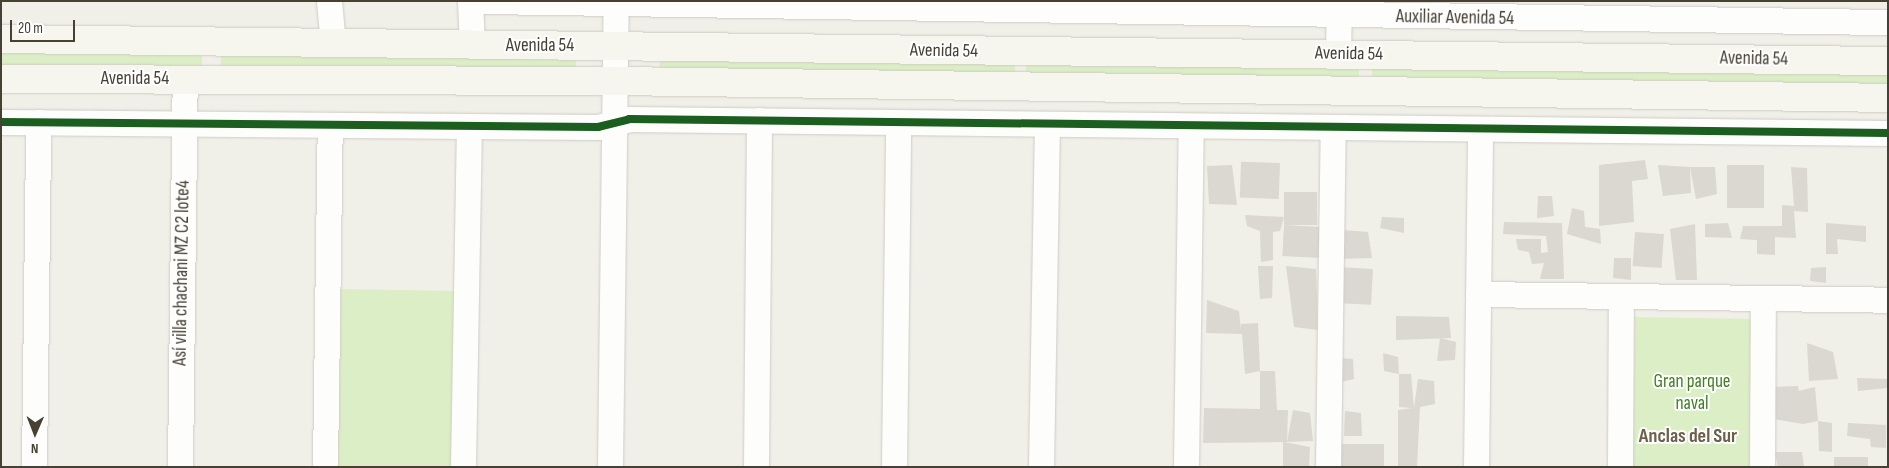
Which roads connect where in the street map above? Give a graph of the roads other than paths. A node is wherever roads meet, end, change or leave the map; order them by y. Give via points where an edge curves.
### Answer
1 (329, 1) edge
2 (470, 1) edge
3 (483, 1) edge
4 (616, 3) edge
5 (1339, 9) edge
6 (1888, 22) edge
7 (1, 39) edge
8 (334, 44) junction
9 (472, 46) junction
10 (616, 47) junction
11 (1338, 54) junction
12 (1888, 61) edge
13 (1, 79) edge
14 (185, 79) junction
15 (614, 81) junction
16 (1888, 98) edge
17 (759, 120) junction
18 (1, 122) edge
19 (38, 122) junction
20 (614, 122) junction
21 (898, 122) junction
22 (184, 124) junction
23 (1047, 125) junction
24 (330, 126) junction
25 (469, 126) junction
26 (1191, 127) junction
27 (1333, 128) junction
28 (1480, 130) junction
29 (1888, 134) edge
30 (1478, 294) junction
31 (1621, 296) junction
32 (1763, 298) junction
33 (1888, 300) edge
34 (34, 467) edge
35 (180, 467) edge
36 (325, 467) edge
37 (463, 467) edge
38 (610, 467) edge
39 (756, 467) edge
40 (894, 467) edge
41 (1041, 467) edge
42 (1186, 467) edge
43 (1328, 467) edge
44 (1476, 467) edge
45 (1620, 467) edge
46 (1762, 467) edge

1 - 8 street
2 - 9 street
3 - 4 street, Auxiliar Avenida 54
4 - 5 street, Auxiliar Avenida 54
4 - 10 street
5 - 6 street, Auxiliar Avenida 54
5 - 11 street
7 - 8 main road, Avenida 54
8 - 9 main road, Avenida 54
9 - 10 main road, Avenida 54
10 - 11 main road, Avenida 54
10 - 15 street
11 - 12 main road, Avenida 54
13 - 14 main road, Avenida 54
14 - 15 main road, Avenida 54
14 - 22 street, Así villa chachani MZ C2 lote4
15 - 16 main road, Avenida 54
15 - 20 street
17 - 20 street via 629,118
17 - 21 street
17 - 39 street
18 - 19 street
19 - 22 street
19 - 34 street
20 - 25 street via 598,127
20 - 38 street
21 - 23 street
21 - 40 street
22 - 24 street
22 - 35 street, Así villa chachani MZ C2 lote4
23 - 26 street
23 - 41 street
24 - 25 street
24 - 36 street
25 - 37 street
26 - 27 street
26 - 42 street
27 - 28 street
27 - 43 street
28 - 29 street
28 - 30 street
30 - 31 street
30 - 44 street
31 - 32 street
31 - 45 street
32 - 33 street
32 - 46 street

